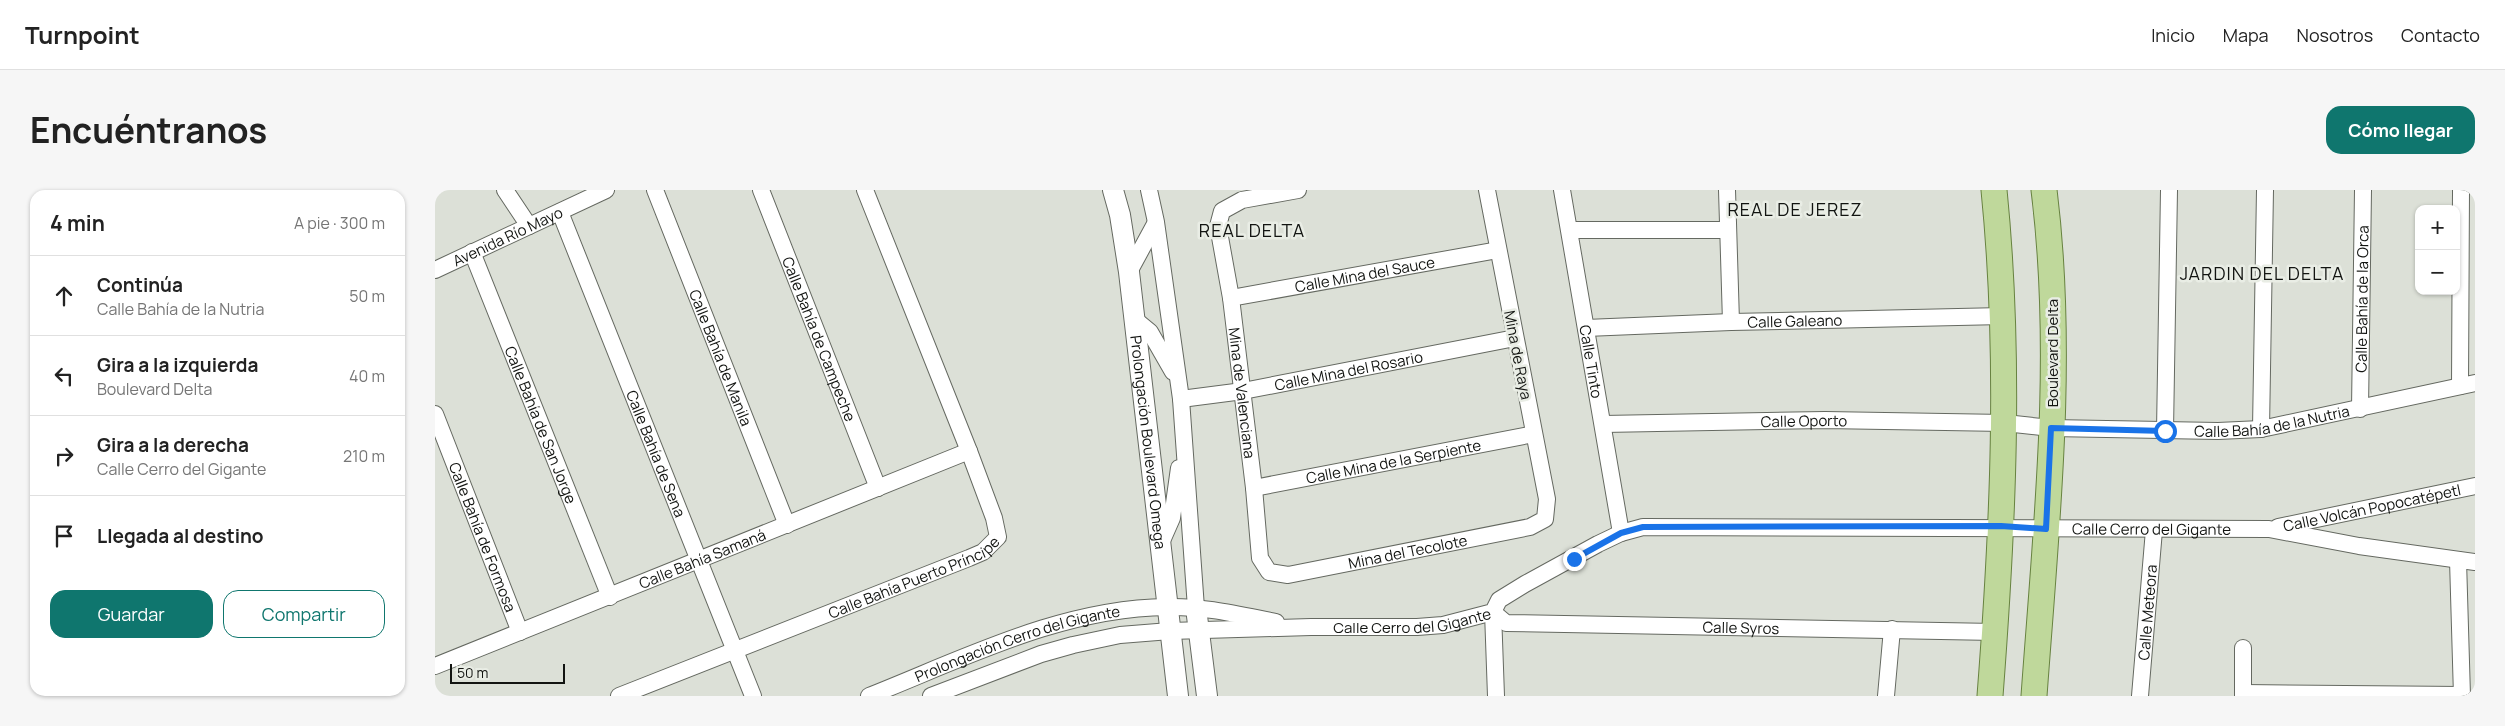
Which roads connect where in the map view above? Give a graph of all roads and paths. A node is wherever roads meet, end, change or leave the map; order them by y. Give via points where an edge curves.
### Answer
1 (505, 190) edge
2 (606, 190) edge
3 (655, 190) edge
4 (761, 190) edge
5 (865, 190) edge
6 (1113, 190) edge
7 (1149, 190) edge
8 (1298, 190) edge
9 (1487, 190) edge
10 (1562, 190) edge
11 (1727, 190) edge
12 (1994, 190) edge
13 (2044, 190) edge
14 (2169, 190) edge
15 (2265, 190) edge
16 (2363, 190) edge
17 (2461, 190) edge
18 (559, 212) junction
19 (1156, 222) junction
20 (529, 226) junction
21 (1570, 230) junction
22 (1728, 230) junction
23 (1498, 250) junction
24 (471, 252) junction
25 (435, 270) edge
26 (1129, 272) junction
27 (1231, 298) junction
28 (2003, 316) junction
29 (1133, 318) junction
30 (1731, 322) junction
31 (1586, 328) junction
32 (1515, 338) junction
33 (1178, 382) junction
34 (2468, 384) edge
35 (1243, 391) junction
36 (1181, 399) junction
37 (2360, 409) junction
38 (435, 414) edge
39 (2005, 423) junction
40 (1603, 424) junction
41 (2051, 428) junction
42 (2261, 428) junction
43 (2165, 431) junction
44 (1534, 434) junction
45 (1184, 444) junction
46 (969, 451) junction
47 (2475, 486) edge
48 (878, 488) junction
49 (1254, 488) junction
50 (1545, 519) joint
51 (787, 525) junction
52 (2001, 526) junction
53 (2046, 529) junction
54 (2269, 529) junction
55 (2154, 530) junction
56 (1621, 533) junction
57 (1161, 543) junction
58 (2458, 560) junction
59 (698, 561) junction
60 (2475, 562) edge
61 (1269, 572) joint
62 (610, 597) junction
63 (1168, 607) junction
64 (1197, 608) junction
65 (1493, 612) junction
66 (1311, 627) junction
67 (1892, 629) junction
68 (1170, 631) junction
69 (1200, 631) junction
70 (520, 632) junction
71 (1995, 632) junction
72 (2243, 648) dead end
73 (735, 650) junction
74 (435, 666) edge
75 (2243, 695) edge
76 (619, 696) edge
77 (753, 696) edge
78 (869, 696) edge
79 (931, 696) edge
80 (1178, 696) edge
81 (1207, 696) edge
82 (1495, 696) edge
83 (1886, 696) edge
84 (1990, 696) edge
85 (2034, 696) edge
86 (2140, 696) edge
87 (2462, 696) edge

1 - 20 street
2 - 18 street, Avenida Río Mayo
3 - 51 street, Calle Bahía de Manila
4 - 48 street, Calle Bahía de Campeche
5 - 46 street, Calle Bahía Puerto Príncipe
6 - 26 street, Prolongación Boulevard Omega
7 - 19 street, Prolongación Boulevard Omega
8 - 27 street, Mina de Valenciana via 1242,200 1221,211 1218,226
9 - 23 street, Mina de Raya
10 - 21 street, Calle Tinto
11 - 22 street
12 - 28 main road
13 - 41 main road, Boulevard Delta via 2052,293
14 - 43 street
15 - 42 street
16 - 37 street, Calle Bahía de la Orca
17 - 34 street
18 - 20 street, Avenida Río Mayo
18 - 59 street, Calle Bahía de Sena
19 - 26 street
19 - 33 street, Prolongación Boulevard Omega
20 - 24 street, Avenida Río Mayo
21 - 22 street
21 - 31 street, Calle Tinto
22 - 30 street
23 - 27 street, Calle Mina del Sauce
23 - 32 street, Mina de Raya
24 - 25 street, Avenida Río Mayo
24 - 62 street, Calle Bahía de San Jorge
26 - 29 street, Prolongación Boulevard Omega
27 - 35 street, Mina de Valenciana
28 - 30 street, Calle Galeano
28 - 39 main road
29 - 33 street via 1153,337
29 - 57 street, Prolongación Boulevard Omega
30 - 31 street, Calle Galeano
31 - 40 street, Calle Tinto
32 - 35 street, Calle Mina del Rosario
32 - 44 street, Mina de Raya
33 - 36 street, Prolongación Boulevard Omega
34 - 37 street, Calle Bahía de la Nutria
35 - 36 street, Calle Mina del Rosario
35 - 49 street, Mina de Valenciana
36 - 45 street, Prolongación Boulevard Omega
37 - 42 street, Calle Bahía de la Nutria
38 - 70 street, Calle Bahía de Formosa
39 - 40 street, Calle Oporto via 1825,420
39 - 41 street, Calle Bahía de la Nutria
39 - 52 main road
40 - 56 street, Calle Tinto
41 - 43 street, Calle Bahía de la Nutria
41 - 53 main road, Boulevard Delta
42 - 43 street, Calle Bahía de la Nutria
44 - 49 street, Calle Mina de la Serpiente
44 - 50 street, Mina de Raya via 1547,499
45 - 57 street via 1172,518
45 - 64 street, Prolongación Boulevard Omega
46 - 48 street, Calle Bahía Samaná
46 - 73 street, Calle Bahía Puerto Príncipe via 996,523 997,537 992,545 969,558
47 - 54 street, Calle Volcán Popocatépetl
48 - 51 street, Calle Bahía Samaná
49 - 61 street, Mina de Valenciana via 1259,558
50 - 61 street, Mina del Tecolote via 1530,526 1293,574
51 - 59 street, Calle Bahía Samaná
52 - 53 street, Calle Cerro del Gigante
52 - 56 street, Calle Cerro del Gigante via 1672,526 1643,527
52 - 71 main road
53 - 55 street, Calle Cerro del Gigante
53 - 85 main road, Boulevard Delta
54 - 55 street, Calle Cerro del Gigante
54 - 58 street, Calle Cerro del Gigante
55 - 86 street, Calle Meteora
56 - 65 street, Calle Cerro del Gigante via 1499,600
57 - 63 street, Prolongación Boulevard Omega
58 - 60 street, Calle Cerro del Gigante
58 - 87 street
59 - 62 street, Calle Bahía Samaná
59 - 73 street, Calle Bahía de Sena
62 - 70 street, Calle Bahía Samaná
63 - 64 street, Calle Cerro del Gigante
63 - 68 street, Prolongación Boulevard Omega
63 - 78 street, Prolongación Cerro del Gigante via 1114,611 1068,620
64 - 66 street, Calle Cerro del Gigante
64 - 69 street, Prolongación Boulevard Omega
65 - 66 street, Calle Cerro del Gigante via 1443,625
65 - 67 street, Calle Syros via 1506,623
65 - 82 street
66 - 69 street, Calle Cerro del Gigante
67 - 71 street, Calle Syros
67 - 83 street
68 - 69 street, Calle Cerro del Gigante
68 - 79 street, Prolongación Cerro del Gigante via 1120,635 1073,645
68 - 80 street, Prolongación Boulevard Omega
69 - 81 street, Prolongación Boulevard Omega
70 - 74 street, Calle Bahía Samaná
71 - 84 main road
72 - 75 street
73 - 76 street, Calle Bahía Puerto Príncipe
73 - 77 street, Calle Bahía de Sena
75 - 87 street

